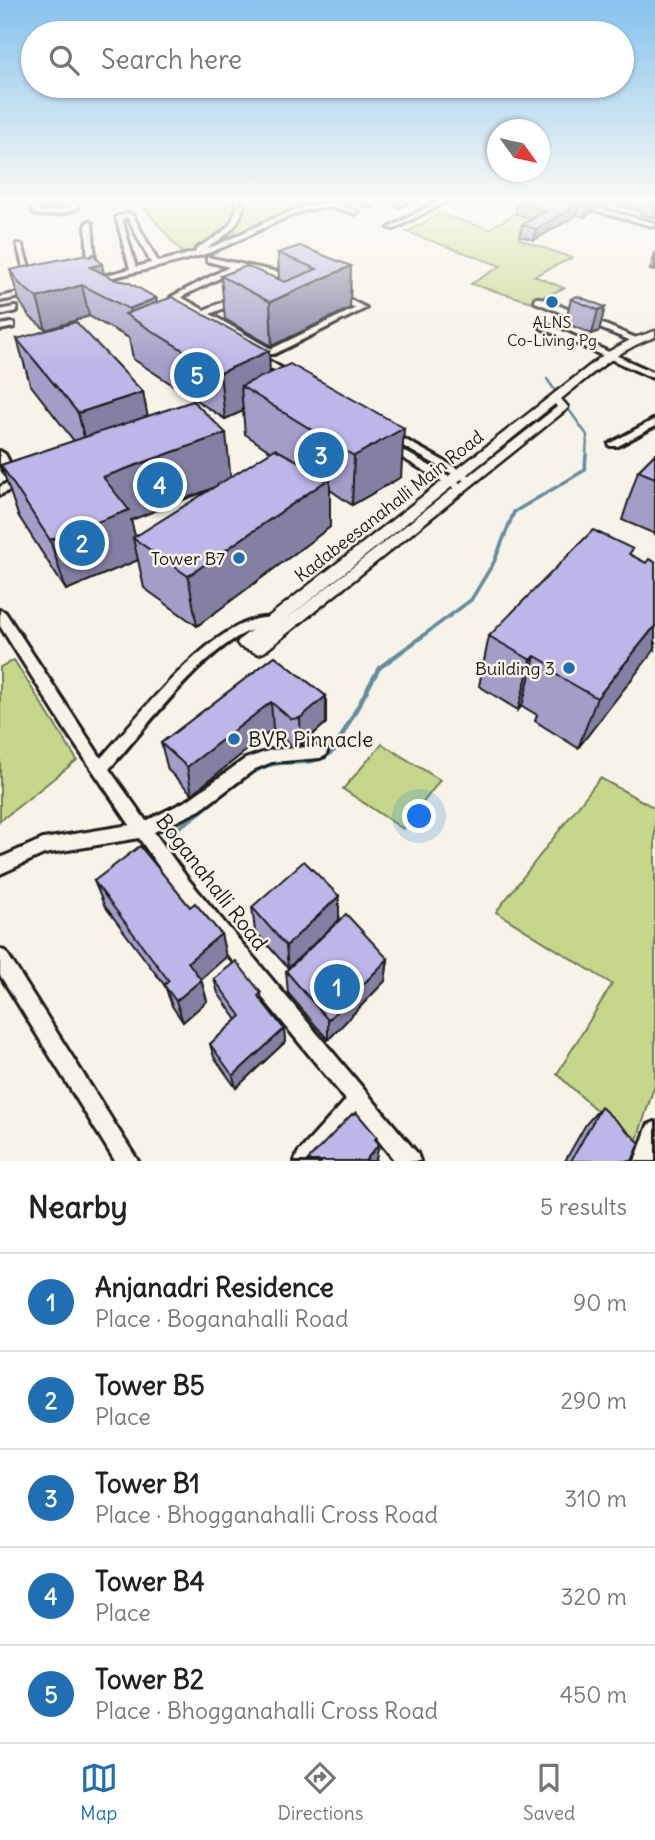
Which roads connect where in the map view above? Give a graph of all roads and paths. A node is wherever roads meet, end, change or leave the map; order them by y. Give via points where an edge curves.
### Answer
1 (23, 256) edge
2 (91, 256) edge
3 (130, 256) edge
4 (152, 256) edge
5 (190, 256) edge
6 (199, 256) edge
7 (156, 265) junction
8 (235, 265) junction
9 (134, 271) junction
10 (109, 277) junction
11 (93, 281) junction
12 (290, 281) junction
13 (80, 282) edge
14 (118, 282) edge
15 (303, 282) edge
16 (269, 286) edge
17 (328, 293) edge
18 (0, 299) edge
19 (238, 299) edge
20 (538, 300) dead end
21 (161, 301) edge
22 (247, 303) edge
23 (14, 309) dead end
24 (0, 313) edge
25 (209, 315) junction
26 (11, 325) dead end
27 (544, 326) dead end
28 (0, 328) edge
29 (654, 331) edge
30 (625, 335) junction
31 (637, 340) junction
32 (598, 350) junction
33 (610, 355) junction
34 (240, 357) edge
35 (655, 376) edge
36 (655, 422) edge
37 (377, 427) edge
38 (378, 439) edge
39 (614, 444) dead end
40 (1, 458) edge
41 (459, 480) junction
42 (0, 492) edge
43 (0, 615) edge
44 (272, 622) junction
45 (320, 752) dead end
46 (101, 768) junction
47 (143, 830) junction
48 (0, 866) edge
49 (0, 958) edge
50 (359, 1100) junction
51 (655, 1132) edge
52 (127, 1161) edge
53 (306, 1161) edge
54 (409, 1161) edge
55 (646, 1161) edge

1 - 18 street via 35,293
2 - 11 street
3 - 9 street
4 - 7 street
5 - 7 street
6 - 8 street
7 - 9 street
8 - 12 street
8 - 25 street via 176,295
9 - 10 street
10 - 11 street
10 - 14 street
11 - 13 street
12 - 15 street
12 - 16 street
17 - 25 street via 362,308 271,352
19 - 25 street
20 - 30 street
21 - 34 street via 293,384
22 - 25 street
23 - 24 street
26 - 28 street
27 - 32 street
29 - 31 main road, Kadabeesanahalli Main Road
30 - 31 street
30 - 32 street
31 - 33 main road, Kadabeesanahalli Main Road
32 - 33 street
33 - 35 street
33 - 41 main road, Kadabeesanahalli Main Road via 559,402
36 - 39 street
37 - 41 street
38 - 41 street
40 - 42 street via 14,480
41 - 44 main road, Kadabeesanahalli Main Road
41 - 44 main road, Kadabeesanahalli Main Road via 252,645
43 - 46 street, Boganahalli Road
44 - 46 street via 257,621 209,650
45 - 47 street via 260,760 194,805
46 - 47 street, Boganahalli Road
47 - 48 street via 43,847
47 - 50 street, Boganahalli Road via 181,884
49 - 52 street
50 - 53 street
50 - 54 street, Boganahalli Road
51 - 55 street

